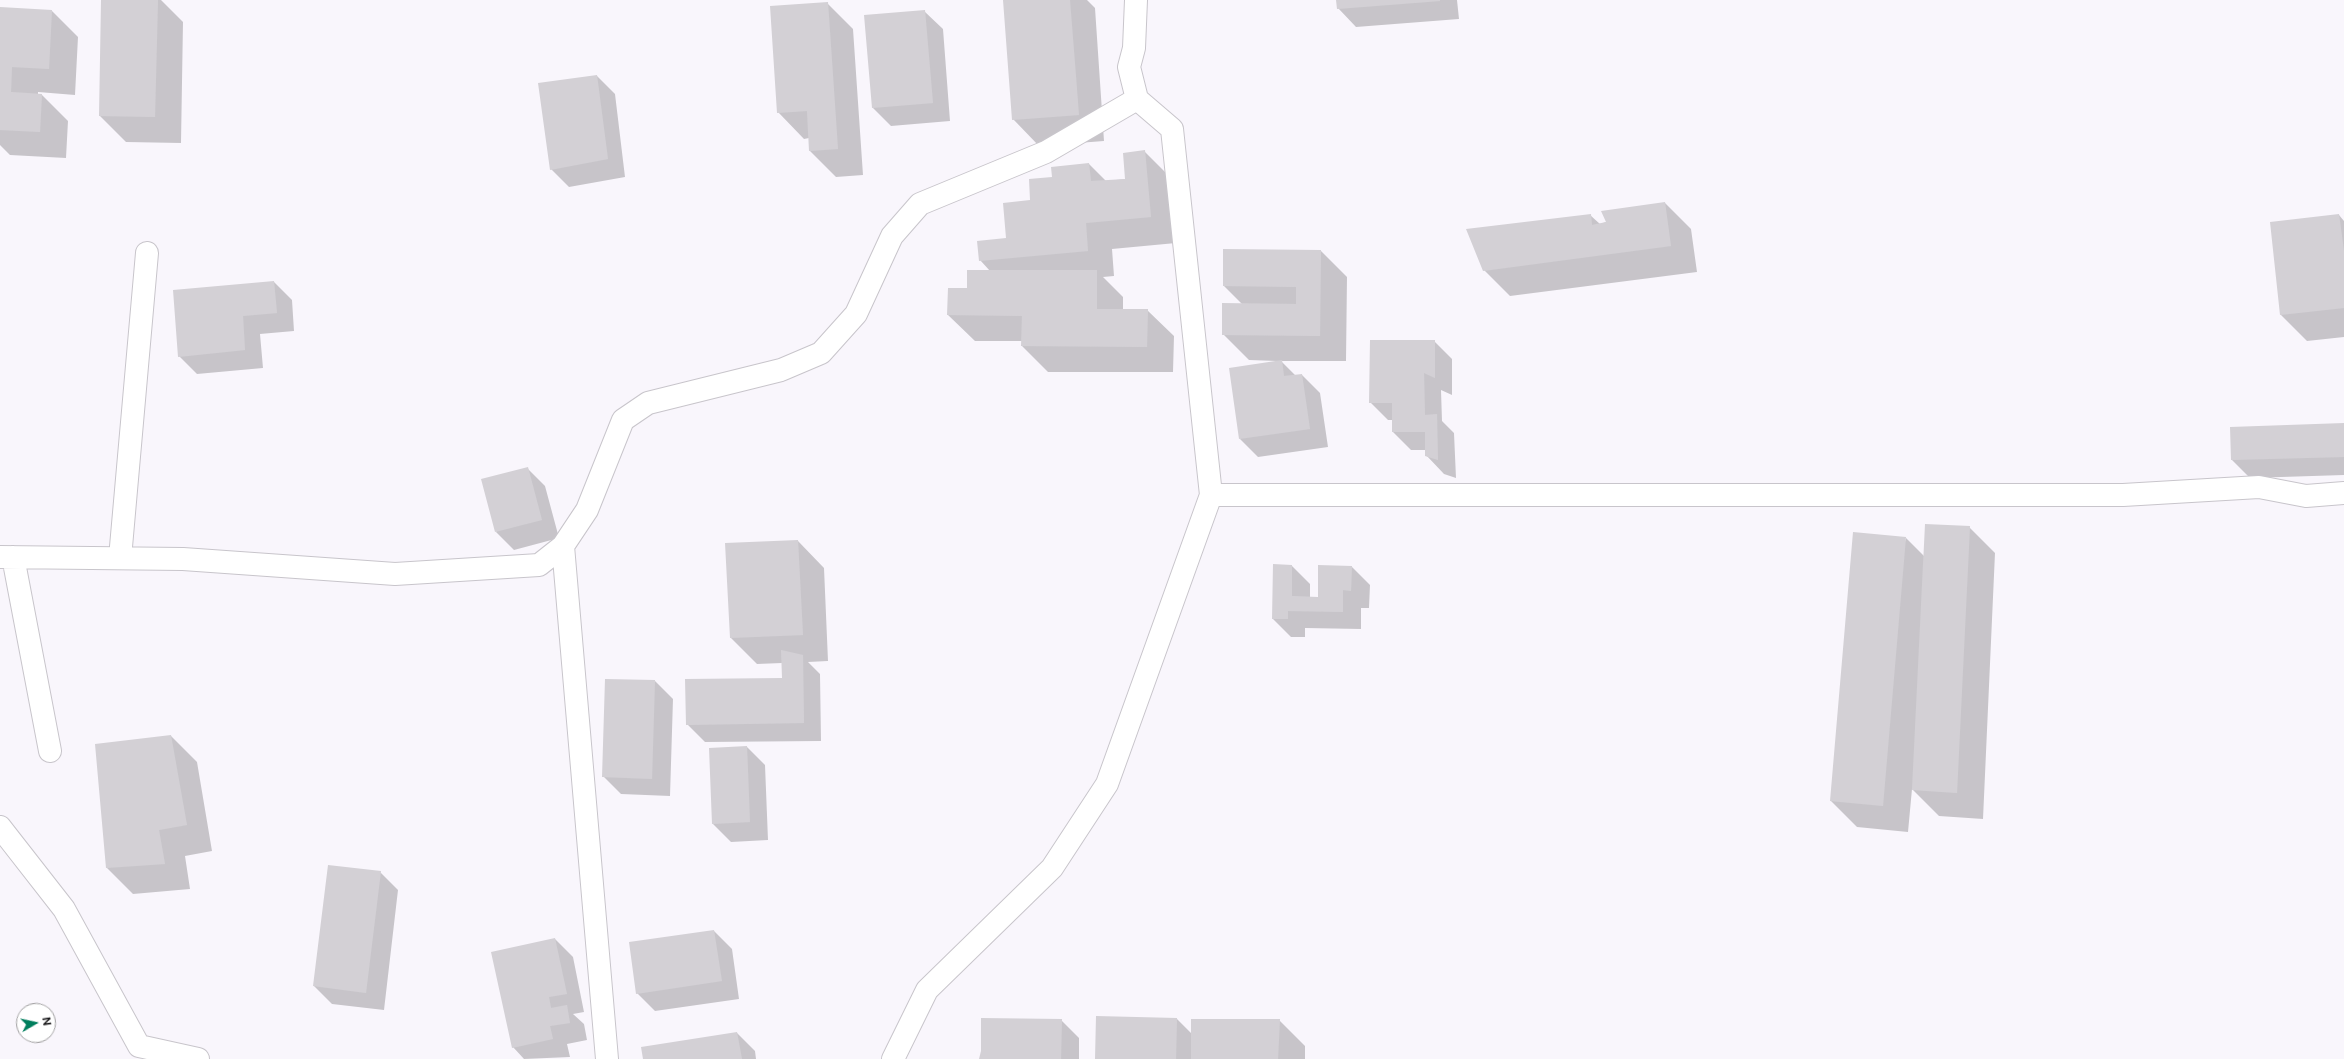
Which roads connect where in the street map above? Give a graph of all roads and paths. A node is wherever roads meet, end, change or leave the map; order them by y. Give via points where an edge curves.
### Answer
1 (1136, 0) edge
2 (1137, 99) junction
3 (147, 253) dead end
4 (2344, 493) edge
5 (1211, 495) junction
6 (563, 546) junction
7 (6, 557) edge
8 (120, 558) junction
9 (50, 751) dead end
10 (0, 827) edge
11 (198, 1059) edge
12 (607, 1059) edge
13 (893, 1059) edge

1 - 2 street via 1134,48 1129,67
2 - 5 street via 1172,129
2 - 6 street via 1046,152 920,204 892,236 856,314 821,353 781,370 648,403 623,420 587,510
3 - 8 street
4 - 5 street via 2306,496 2259,487 2123,495
5 - 13 street via 1107,784 1052,868 927,990
6 - 8 street via 539,565 395,574 183,559
6 - 12 street
7 - 8 street
7 - 9 street
10 - 11 street via 64,908 139,1046

